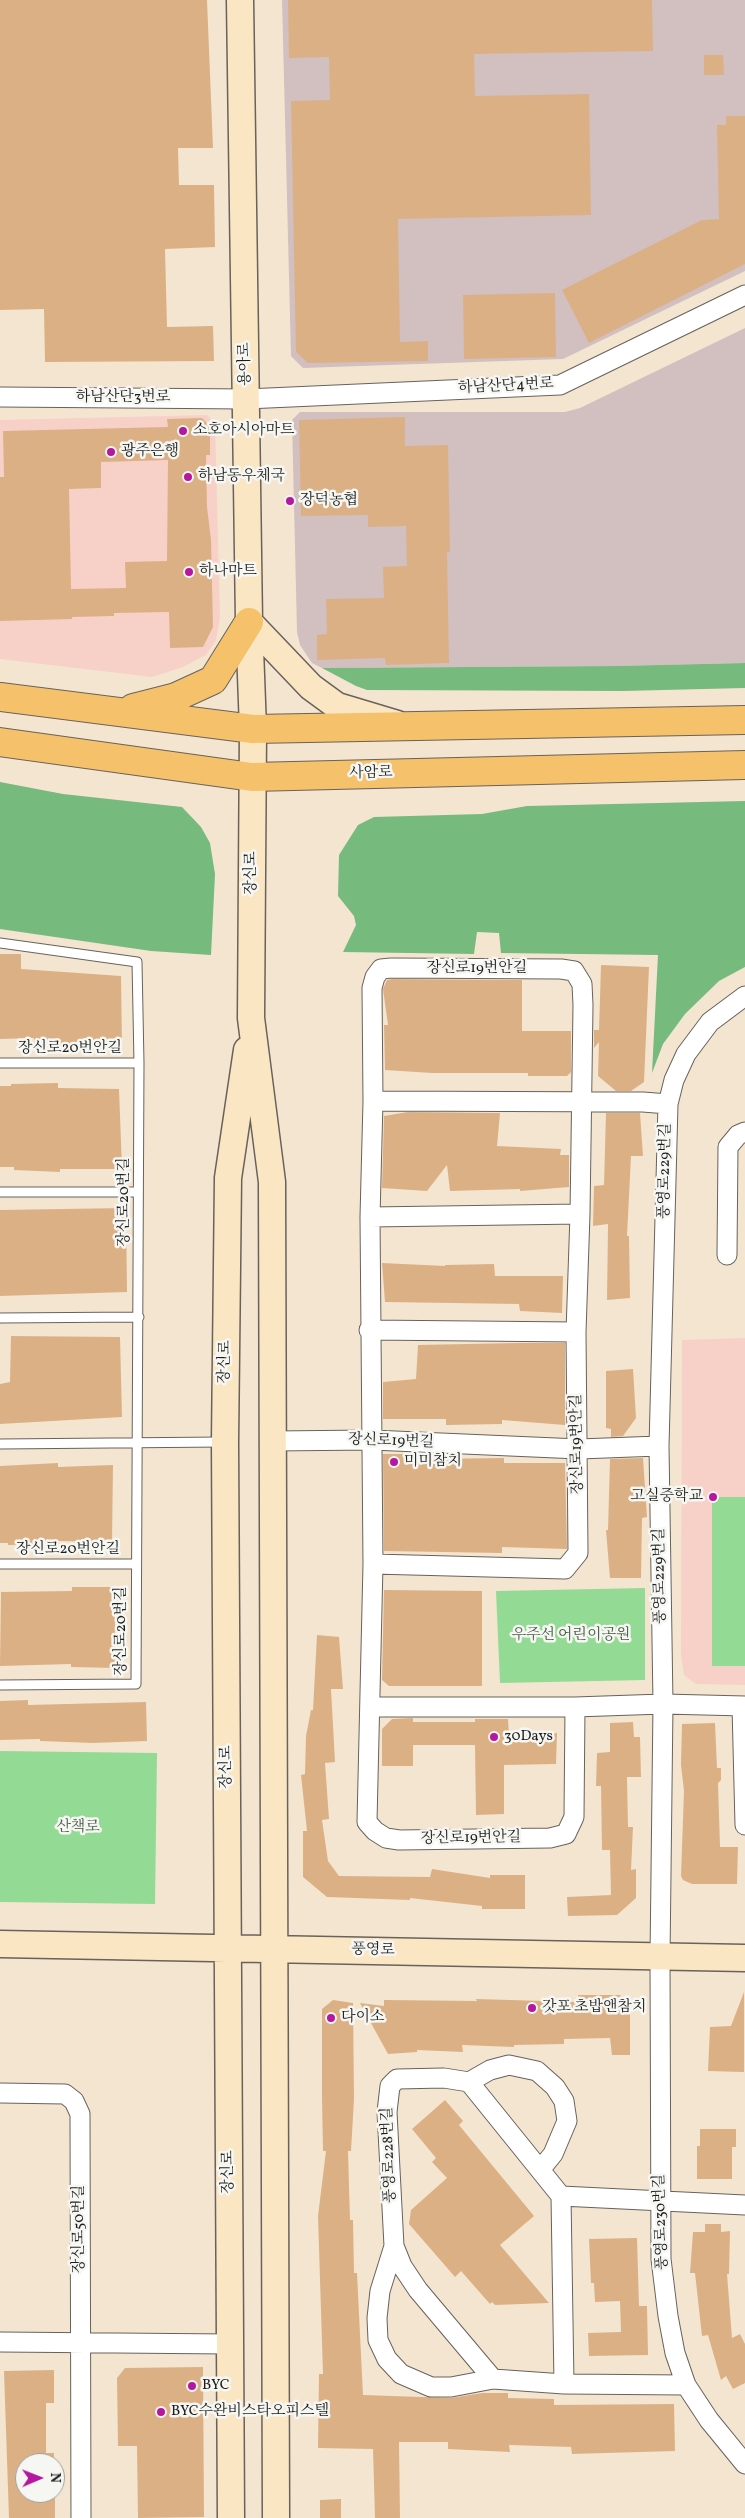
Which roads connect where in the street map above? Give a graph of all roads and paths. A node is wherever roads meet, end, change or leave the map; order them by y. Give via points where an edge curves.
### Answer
1 (240, 0) edge
2 (745, 295) edge
3 (0, 397) edge
4 (246, 398) junction
5 (249, 622) junction
6 (0, 697) edge
7 (118, 712) junction
8 (745, 720) edge
9 (407, 727) junction
10 (253, 729) junction
11 (0, 742) edge
12 (745, 765) edge
13 (252, 777) junction
14 (0, 943) edge
15 (745, 996) edge
16 (251, 1018) junction
17 (0, 1063) edge
18 (139, 1063) junction
19 (373, 1101) junction
20 (581, 1102) junction
21 (668, 1104) junction
22 (745, 1132) edge
23 (0, 1192) edge
24 (138, 1192) junction
25 (580, 1214) junction
26 (370, 1217) junction
27 (727, 1255) dead end
28 (139, 1317) junction
29 (0, 1318) edge
30 (369, 1330) junction
31 (576, 1332) junction
32 (272, 1440) junction
33 (372, 1440) junction
34 (137, 1442) junction
35 (225, 1442) junction
36 (0, 1444) edge
37 (659, 1446) junction
38 (579, 1449) junction
39 (0, 1564) edge
40 (136, 1564) junction
41 (373, 1564) junction
42 (0, 1685) edge
43 (663, 1704) junction
44 (743, 1706) edge
45 (371, 1707) junction
46 (575, 1707) junction
47 (745, 1825) edge
48 (0, 1944) edge
49 (228, 1948) junction
50 (273, 1948) junction
51 (660, 1958) junction
52 (745, 1958) edge
53 (469, 2082) junction
54 (0, 2093) edge
55 (540, 2170) junction
56 (561, 2196) junction
57 (660, 2200) junction
58 (745, 2205) edge
59 (394, 2246) junction
60 (0, 2342) edge
61 (80, 2343) junction
62 (230, 2344) junction
63 (493, 2379) junction
64 (564, 2384) junction
65 (686, 2385) junction
66 (745, 2464) edge
67 (81, 2518) edge
68 (231, 2518) edge
69 (276, 2518) edge

1 - 4 main road, 용아로
2 - 4 street, 하남산단4번로 via 560,385
3 - 4 street, 하남산단3번로
4 - 5 main road, 용아로
5 - 7 main road via 213,680 176,696
5 - 9 main road via 311,687 337,706
5 - 10 main road, 용아로
6 - 7 main road
7 - 10 main road
8 - 9 main road
9 - 10 main road
10 - 13 main road, 장신로
11 - 13 main road, 사암로
12 - 13 main road, 사암로
13 - 16 main road, 장신로
14 - 18 lane, 장신로20번길 via 137,962
15 - 21 street, 풍영로229번길 via 710,1022 686,1054
16 - 32 main road, 장신로 via 272,1182
16 - 35 main road, 장신로 via 228,1178
17 - 18 lane, 장신로20번안길
18 - 24 lane, 장신로20번길
19 - 20 street
19 - 20 street, 장신로19번안길 via 372,988 381,969 400,968 574,971 582,984
19 - 26 street, 장신로19번안길
20 - 21 street
20 - 25 street, 장신로19번안길
21 - 37 street, 풍영로229번길
22 - 27 street via 728,1147
23 - 24 lane
24 - 28 lane, 장신로20번길
25 - 26 street
25 - 31 street, 장신로19번안길
26 - 30 street, 장신로19번안길
28 - 29 lane
28 - 34 lane, 장신로20번길
30 - 31 street
30 - 33 street, 장신로19번안길
31 - 38 street, 장신로19번안길
32 - 33 street, 장신로19번길
32 - 50 main road, 장신로
33 - 38 street, 장신로19번길
33 - 41 street, 장신로19번안길
34 - 35 lane
34 - 36 lane
34 - 40 lane, 장신로20번길
35 - 49 main road, 장신로
37 - 38 street, 장신로19번길
37 - 43 street, 풍영로229번길
38 - 41 street, 장신로19번안길 via 578,1553 565,1569
39 - 40 lane, 장신로20번안길
40 - 42 lane, 장신로20번길 via 136,1684
41 - 45 street, 장신로19번안길
43 - 44 street
43 - 46 street
43 - 51 street, 풍영로229번길
44 - 47 street
45 - 46 street
45 - 46 street, 장신로19번안길 via 368,1822 386,1838 399,1840 550,1838 566,1834 574,1817
48 - 49 main road, 풍영로
49 - 50 main road, 풍영로
49 - 62 main road, 장신로
50 - 51 main road, 풍영로
50 - 69 main road, 장신로
51 - 52 main road, 풍영로
51 - 57 street, 풍영로230번길
53 - 55 street
53 - 55 street via 490,2070 509,2065 537,2071 555,2087 564,2101 567,2121 553,2154
53 - 59 street, 풍영로228번길 via 444,2078 397,2079 390,2086 387,2112
54 - 61 street, 장신로50번길 via 66,2094 74,2101 80,2114
55 - 56 street
56 - 57 street
56 - 64 street
57 - 58 street
57 - 65 street, 풍영로230번길 via 661,2259 668,2316 675,2353
59 - 63 street, 풍영로228번길 via 402,2266 418,2290
59 - 63 street, 풍영로228번길 via 380,2291 376,2318 378,2340 387,2359 402,2374 431,2387 451,2387
60 - 61 street
61 - 62 street
61 - 67 street, 장신로50번길
62 - 68 main road, 장신로
63 - 64 street, 풍영로228번길
64 - 65 street, 풍영로228번길
65 - 66 street, 풍영로230번길 via 709,2420

